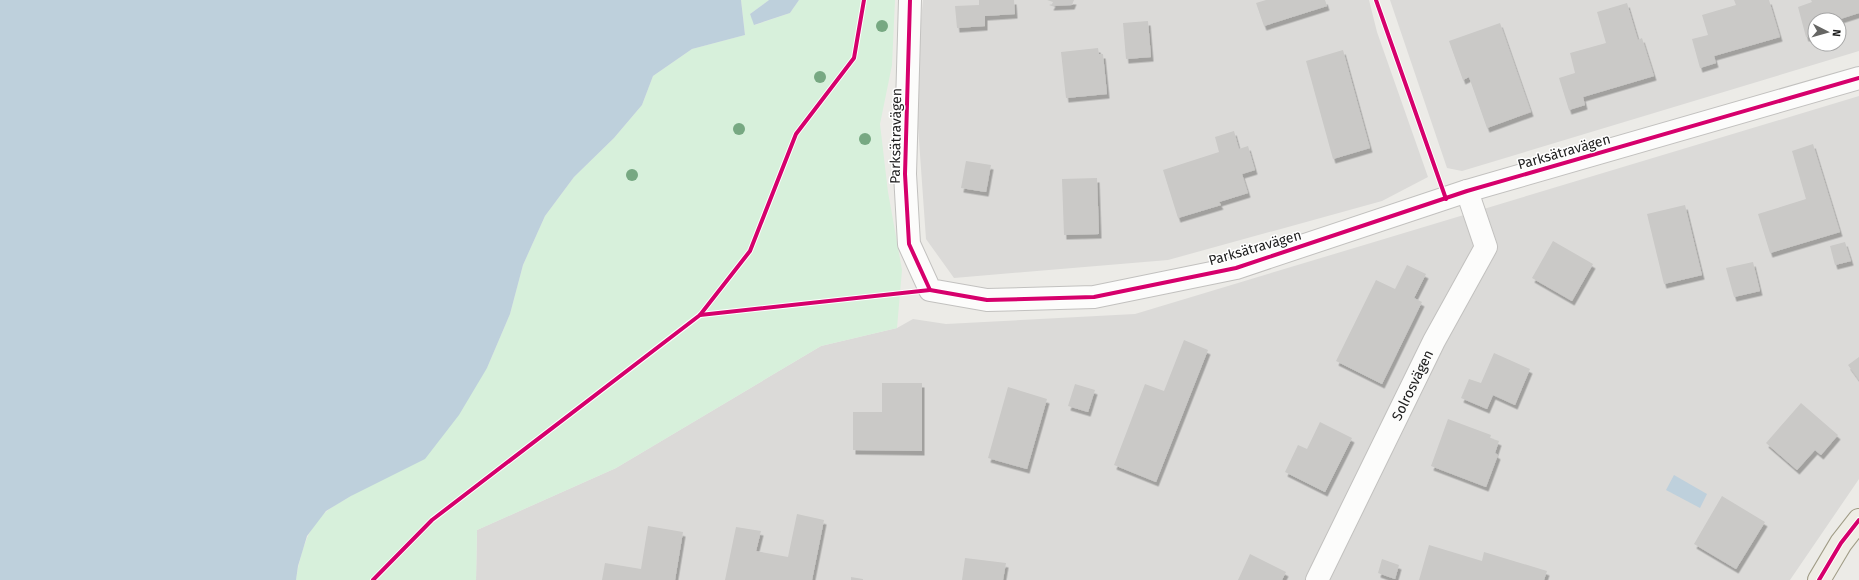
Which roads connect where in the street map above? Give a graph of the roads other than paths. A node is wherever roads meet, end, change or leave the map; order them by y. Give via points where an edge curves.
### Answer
1 (910, 0) edge
2 (1859, 78) edge
3 (1467, 191) junction
4 (1859, 520) edge
5 (1317, 580) edge
6 (1819, 580) edge

1 - 3 street, Parksätravägen via 905,174 909,244 930,290 987,300 1094,296 1236,268
2 - 3 street, Parksätravägen
3 - 5 street, Solrosvägen via 1486,247 1434,341
4 - 6 main road via 1841,543

